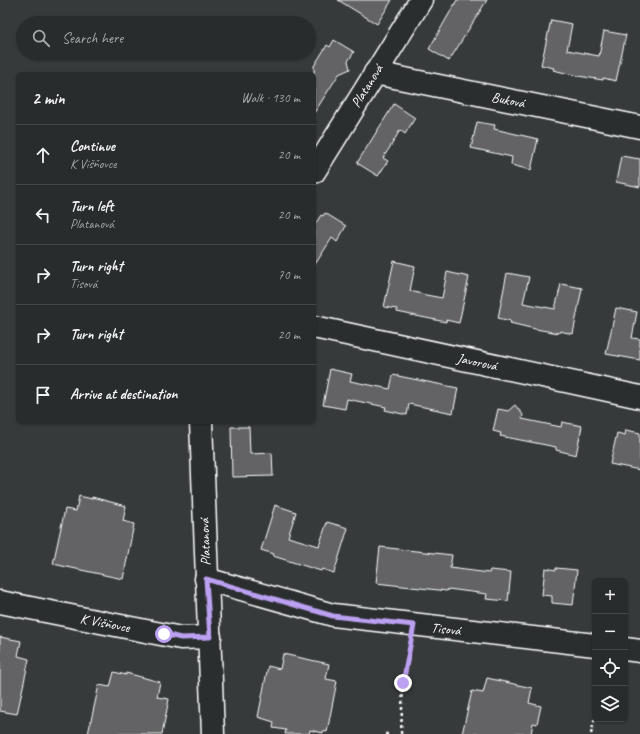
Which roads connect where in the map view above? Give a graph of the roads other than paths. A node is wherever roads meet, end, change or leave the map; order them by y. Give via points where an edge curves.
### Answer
1 (420, 0) edge
2 (375, 74) junction
3 (640, 127) edge
4 (316, 169) edge
5 (316, 327) edge
6 (640, 397) edge
7 (201, 424) edge
8 (206, 579) junction
9 (0, 602) edge
10 (210, 637) junction
11 (592, 645) edge
12 (628, 649) edge
13 (640, 651) edge
14 (213, 734) edge

1 - 2 street, Platanová
2 - 3 street, Buková
2 - 4 street, Platanová
5 - 6 street, Javorová
7 - 8 street, Platanová
8 - 10 street, Platanová
8 - 11 street, Tisová via 333,616
9 - 10 street, K Višňovce via 181,638
10 - 14 street, Platanová
12 - 13 street

